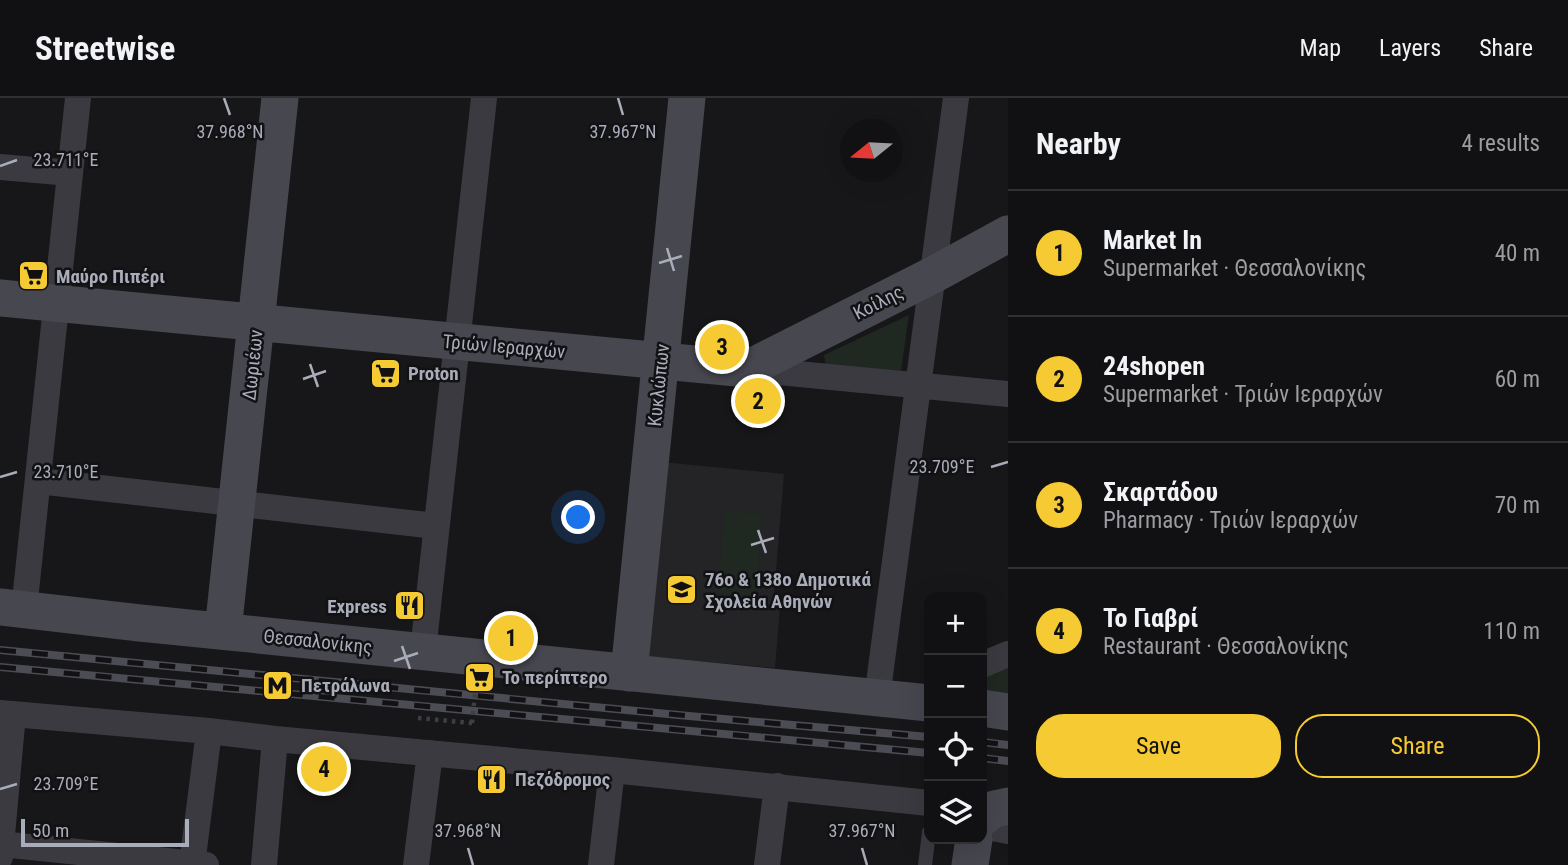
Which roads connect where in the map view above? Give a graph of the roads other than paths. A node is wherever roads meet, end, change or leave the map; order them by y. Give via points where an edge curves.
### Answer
1 (78, 98) edge
2 (280, 98) edge
3 (484, 98) edge
4 (687, 98) edge
5 (956, 98) edge
6 (0, 167) edge
7 (70, 173) junction
8 (1008, 234) edge
9 (933, 275) junction
10 (0, 298) edge
11 (56, 303) junction
12 (256, 322) junction
13 (457, 341) junction
14 (661, 360) junction
15 (747, 369) junction
16 (918, 385) junction
17 (1008, 394) edge
18 (38, 481) junction
19 (237, 503) junction
20 (436, 526) junction
21 (12, 609) edge
22 (223, 631) junction
23 (423, 651) junction
24 (1008, 654) edge
25 (987, 663) edge
26 (629, 673) junction
27 (911, 698) edge
28 (987, 709) edge
29 (1008, 712) edge
30 (7, 714) edge
31 (209, 731) junction
32 (275, 739) junction
33 (430, 753) junction
34 (612, 770) junction
35 (777, 786) junction
36 (924, 802) edge
37 (1008, 806) edge
38 (987, 814) edge
39 (987, 827) edge
40 (1008, 831) edge
41 (928, 844) edge
42 (973, 844) edge
43 (0, 849) edge
44 (197, 864) edge
45 (264, 865) edge
46 (416, 865) edge
47 (601, 865) edge
48 (767, 865) edge
49 (925, 865) edge
50 (970, 865) edge

1 - 7 street
2 - 12 street, Δωριέων
3 - 13 street
4 - 14 street, Κυκλώπων
5 - 9 street
6 - 7 street
7 - 11 street
8 - 9 street, Κοίλης
9 - 15 street, Κοίλης
9 - 16 street
10 - 11 street, Τριών Ιεραρχών
11 - 12 street, Τριών Ιεραρχών
11 - 18 street
12 - 13 street, Τριών Ιεραρχών
12 - 19 street, Δωριέων
13 - 14 street, Τριών Ιεραρχών
13 - 20 street
14 - 15 street, Τριών Ιεραρχών
14 - 26 street, Κυκλώπων
15 - 16 street, Τριών Ιεραρχών
16 - 17 street, Τριών Ιεραρχών
16 - 27 street
18 - 19 street
18 - 21 street
19 - 20 street
19 - 22 street, Δωριέων
20 - 23 street
21 - 22 street, Θεσσαλονίκης
22 - 23 street, Θεσσαλονίκης
23 - 26 street, Θεσσαλονίκης
24 - 25 street
26 - 27 street, Θεσσαλονίκης
28 - 29 street
30 - 31 street
30 - 43 street
31 - 32 street
31 - 44 street
32 - 33 street
32 - 45 street
33 - 34 street
33 - 46 street
34 - 35 street
34 - 47 street
35 - 36 street
35 - 48 street
37 - 38 street
39 - 40 street
41 - 49 lane
42 - 50 street
43 - 44 street

